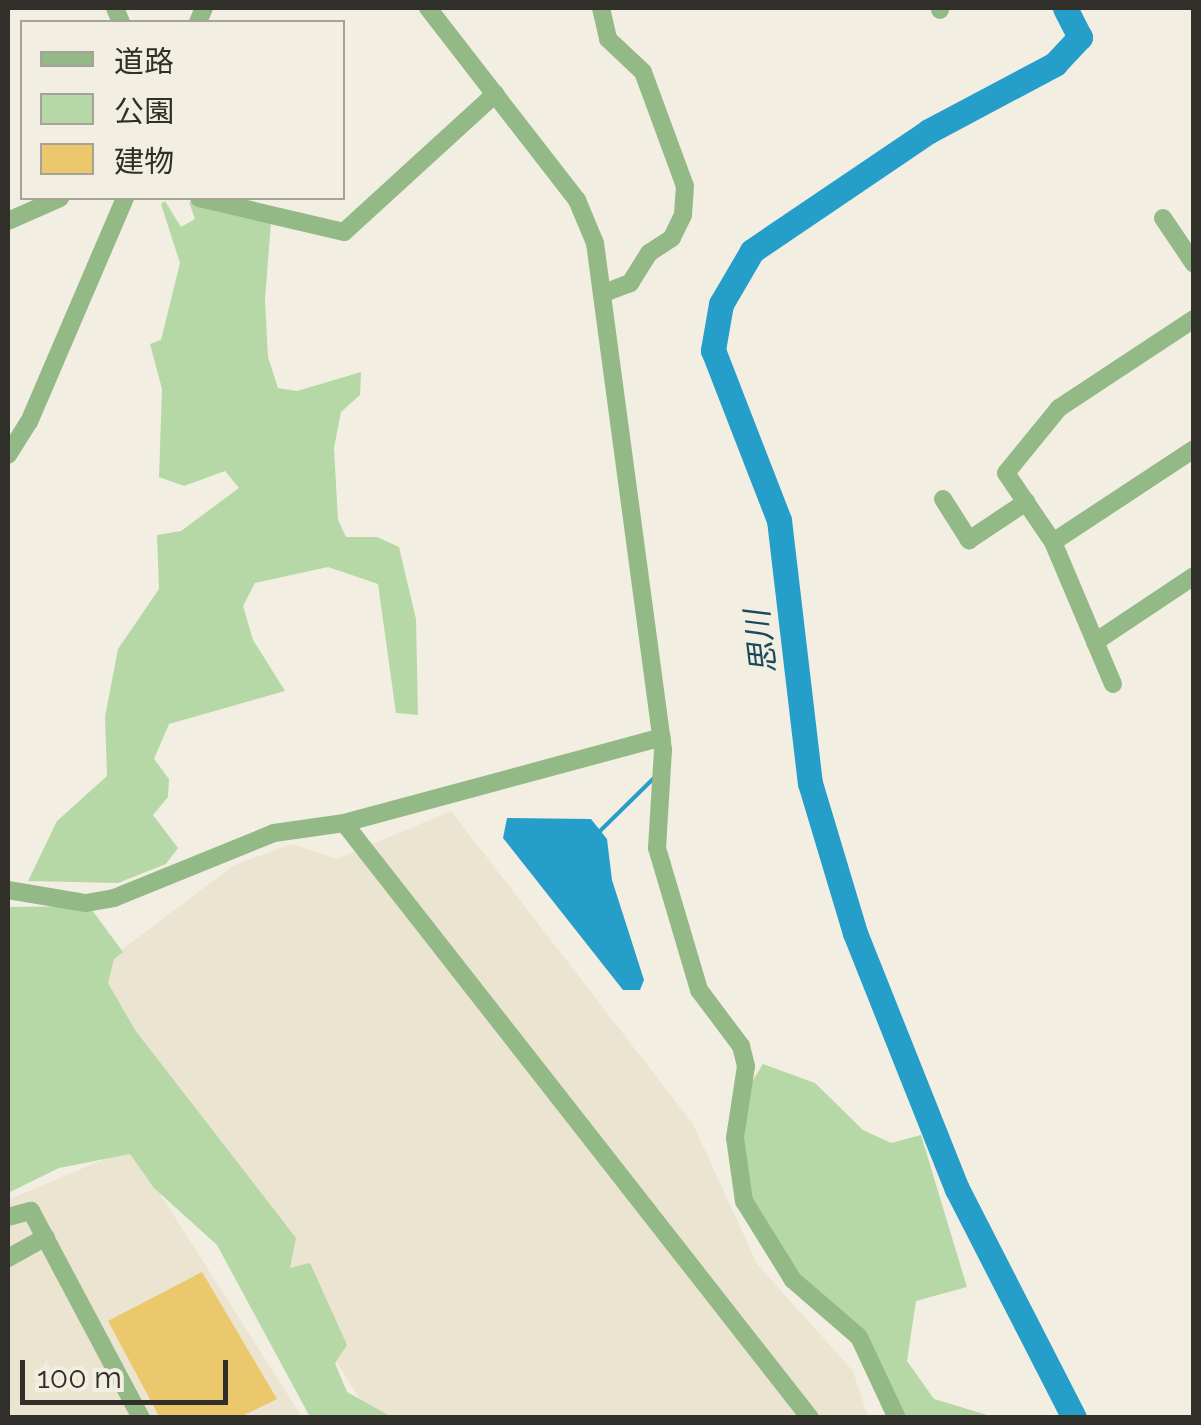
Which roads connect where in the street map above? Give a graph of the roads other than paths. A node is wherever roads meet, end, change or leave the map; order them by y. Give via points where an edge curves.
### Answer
1 (428, 8) edge
2 (601, 8) edge
3 (495, 94) junction
4 (55, 200) edge
5 (124, 200) edge
6 (208, 200) edge
7 (1163, 218) dead end
8 (8, 220) edge
9 (1194, 264) edge
10 (604, 292) junction
11 (1194, 319) edge
12 (1194, 449) edge
13 (8, 455) edge
14 (942, 499) dead end
15 (1026, 502) junction
16 (1054, 542) junction
17 (1194, 576) edge
18 (1096, 642) junction
19 (1113, 684) dead end
20 (662, 737) junction
21 (344, 823) junction
22 (8, 890) edge
23 (8, 1217) edge
24 (46, 1237) junction
25 (8, 1258) edge
26 (141, 1418) edge
27 (810, 1418) edge
28 (896, 1418) edge

1 - 3 street
2 - 10 street via 608,40 643,72 685,186 683,215 672,238 649,252 630,283
3 - 6 street via 344,232
3 - 10 street via 577,200 595,243
4 - 8 street
5 - 13 street
7 - 9 street
10 - 20 street
11 - 15 street via 1059,408 1006,473
12 - 16 street
14 - 15 street via 969,540
15 - 16 street
16 - 18 street
17 - 18 street
18 - 19 street
20 - 21 street
20 - 28 street via 658,848 699,990 742,1046 746,1066 735,1138 744,1201 793,1280 859,1337
21 - 22 street via 274,833 114,898 86,903
21 - 27 street
23 - 24 street via 31,1211
24 - 25 street
24 - 26 street

